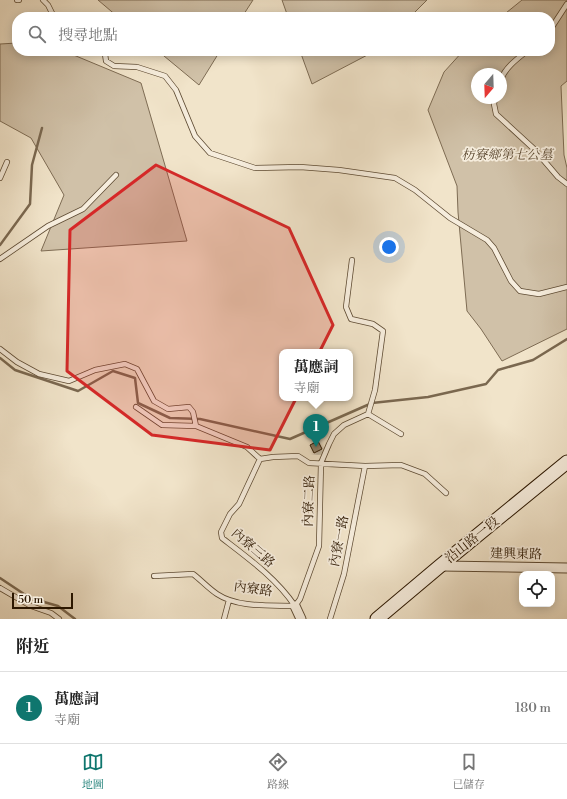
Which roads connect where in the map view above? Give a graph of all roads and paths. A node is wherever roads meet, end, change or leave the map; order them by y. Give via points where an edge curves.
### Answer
1 (43, 0) edge
2 (567, 4) edge
3 (52, 12) edge
4 (555, 22) edge
5 (105, 56) edge
6 (521, 56) edge
7 (507, 70) edge
8 (494, 104) edge
9 (7, 162) dead end
10 (116, 175) dead end
11 (0, 178) edge
12 (567, 184) edge
13 (0, 259) edge
14 (352, 260) dead end
15 (567, 287) edge
16 (0, 349) edge
17 (136, 407) dead end
18 (369, 412) junction
19 (196, 425) junction
20 (401, 434) dead end
21 (260, 459) junction
22 (567, 462) edge
23 (321, 463) junction
24 (365, 466) junction
25 (446, 493) dead end
26 (440, 566) junction
27 (567, 568) edge
28 (154, 576) dead end
29 (0, 588) edge
30 (229, 600) junction
31 (295, 606) junction
32 (59, 619) edge
33 (224, 619) edge
34 (301, 619) edge
35 (330, 619) edge
36 (377, 619) edge

1 - 3 lane
2 - 4 lane
5 - 15 lane via 106,61 114,66 137,67 165,76 176,90 196,136 210,153 255,168 300,167 395,178 415,190 450,218 487,240 494,248 510,281 520,290 538,294
6 - 7 lane
8 - 12 lane via 496,114
9 - 11 lane
10 - 13 lane via 83,209 48,226
14 - 18 lane via 346,307 351,319 372,324 383,331 374,396
16 - 19 lane via 39,374 69,381 95,370 125,364 137,369 154,400 168,410 189,407 194,413
17 - 19 lane via 162,424
18 - 20 lane
18 - 23 lane, 內寮二路 via 334,434
19 - 21 lane via 246,447
21 - 23 lane via 298,456 309,463
21 - 31 lane, 內寮三路 via 240,504 230,514 222,538 275,582
22 - 26 main road, 沿山路一段
23 - 24 lane
23 - 31 lane, 內寮二路 via 319,546 300,599
24 - 25 lane via 401,465 425,474
24 - 35 lane, 內寮一路 via 344,574
26 - 27 street, 建興東路
26 - 36 main road, 沿山路一段
28 - 30 lane, 內寮路 via 193,574 216,594
29 - 32 lane
30 - 31 lane, 內寮路 via 255,605
30 - 33 lane
31 - 34 street

